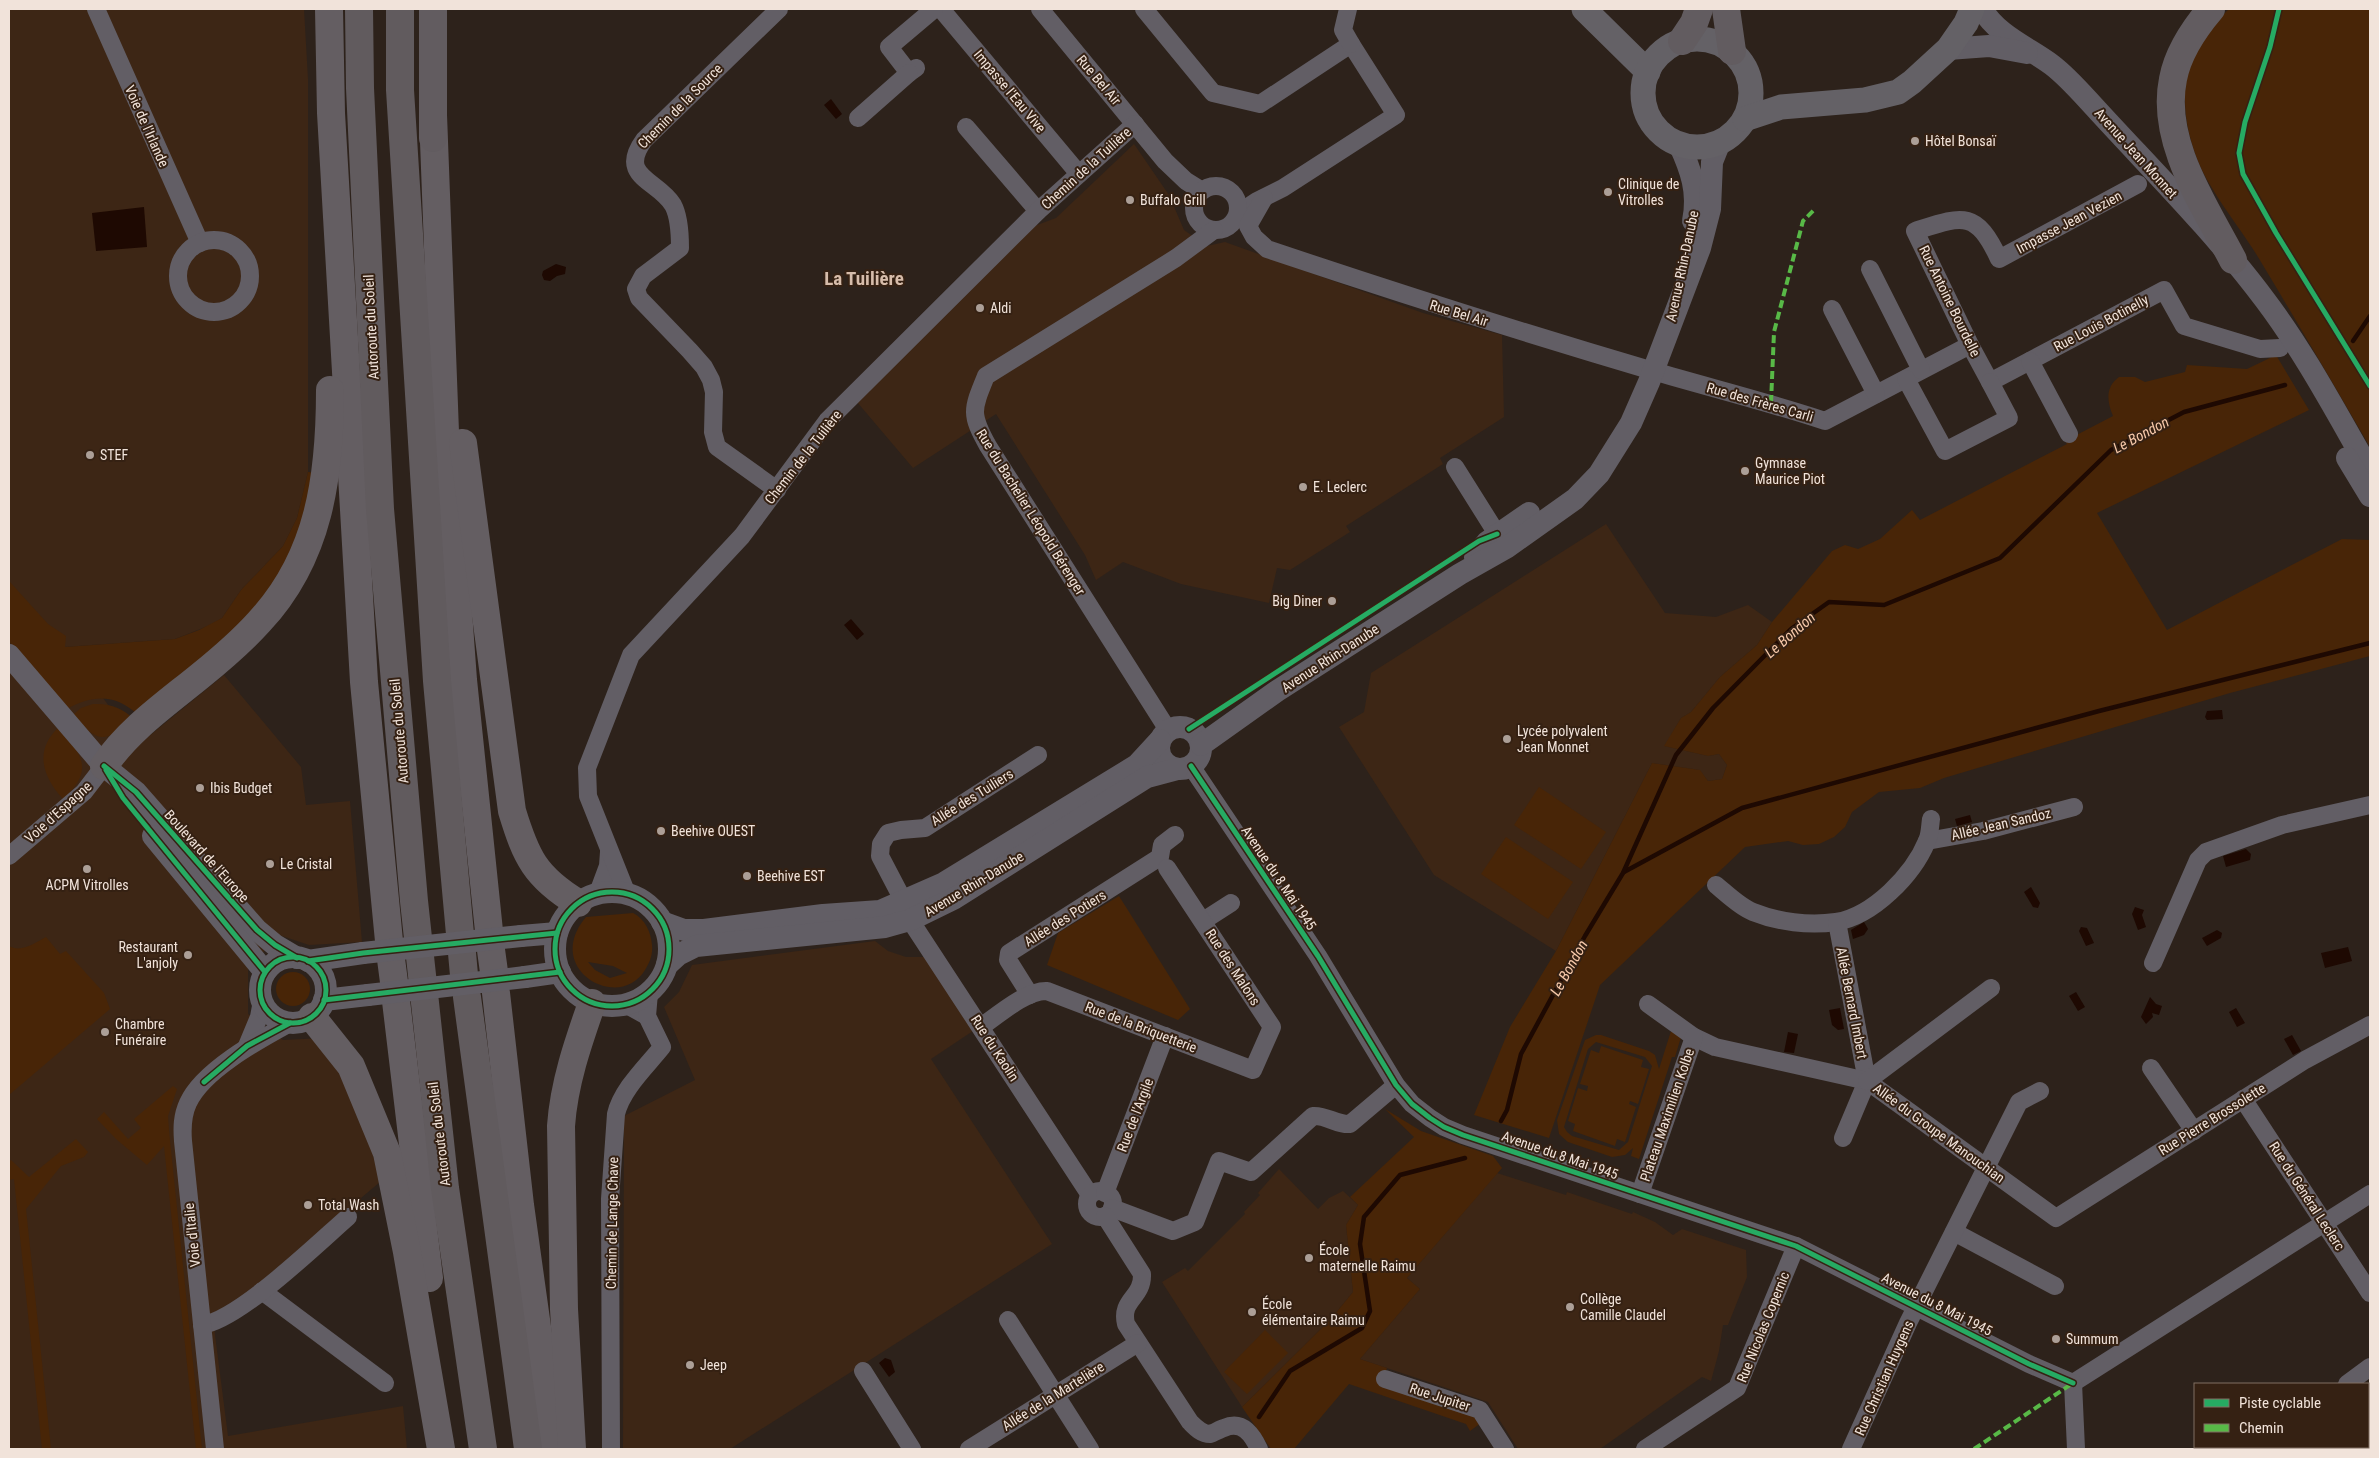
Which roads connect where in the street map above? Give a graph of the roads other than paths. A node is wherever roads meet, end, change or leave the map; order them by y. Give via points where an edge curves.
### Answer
1 (96, 9) edge
2 (329, 9) edge
3 (359, 9) edge
4 (400, 9) edge
5 (429, 9) edge
6 (433, 9) edge
7 (779, 9) edge
8 (934, 9) edge
9 (941, 9) edge
10 (1040, 9) edge
11 (1144, 9) edge
12 (1348, 9) edge
13 (1584, 9) edge
14 (1699, 9) edge
15 (1726, 9) edge
16 (1972, 9) edge
17 (1982, 9) edge
18 (2211, 9) edge
19 (1682, 41) junction
20 (1352, 44) junction
21 (1948, 49) junction
22 (1732, 51) junction
23 (2033, 54) junction
24 (1648, 72) junction
25 (331, 113) junction
26 (858, 118) dead end
27 (1745, 119) junction
28 (1135, 124) junction
29 (966, 127) dead end
30 (433, 138) junction
31 (1720, 142) junction
32 (1680, 144) junction
33 (1079, 174) junction
34 (2138, 184) dead end
35 (1283, 188) junction
36 (1234, 193) junction
37 (1264, 198) junction
38 (1197, 204) junction
39 (437, 205) junction
40 (1038, 211) junction
41 (1238, 213) junction
42 (1217, 230) junction
43 (200, 243) junction
44 (1266, 249) junction
45 (1176, 258) junction
46 (1999, 259) joint
47 (2233, 260) junction
48 (1870, 269) dead end
49 (1832, 309) dead end
50 (1667, 332) junction
51 (1970, 344) junction
52 (2280, 348) junction
53 (2030, 361) junction
54 (2298, 364) junction
55 (1654, 371) junction
56 (1913, 375) junction
57 (1990, 382) junction
58 (2316, 392) junction
59 (1876, 394) junction
60 (2069, 434) dead end
61 (1454, 467) dead end
62 (2370, 471) edge
63 (777, 490) junction
64 (2370, 496) edge
65 (1501, 541) junction
66 (9, 655) edge
67 (1164, 735) junction
68 (1201, 745) junction
69 (1038, 755) dead end
70 (104, 766) junction
71 (1184, 767) junction
72 (2370, 806) edge
73 (2074, 807) dead end
74 (1931, 819) dead end
75 (1175, 835) dead end
76 (1928, 840) junction
77 (609, 851) junction
78 (9, 856) edge
79 (1164, 863) junction
80 (1716, 885) dead end
81 (627, 894) junction
82 (588, 898) junction
83 (1232, 903) dead end
84 (907, 910) junction
85 (1203, 921) junction
86 (662, 922) junction
87 (1836, 922) junction
88 (557, 933) junction
89 (302, 959) junction
90 (2153, 963) dead end
91 (668, 965) junction
92 (265, 972) junction
93 (560, 972) junction
94 (1991, 988) dead end
95 (649, 993) junction
96 (1030, 995) junction
97 (262, 1001) junction
98 (592, 1003) junction
99 (1648, 1004) dead end
100 (627, 1005) junction
101 (309, 1013) junction
102 (647, 1016) junction
103 (2370, 1026) edge
104 (981, 1027) junction
105 (1165, 1036) junction
106 (1694, 1036) junction
107 (247, 1046) junction
108 (2151, 1068) dead end
109 (1253, 1070) joint
110 (1867, 1081) junction
111 (1396, 1085) junction
112 (2040, 1090) dead end
113 (2244, 1099) junction
114 (2194, 1131) junction
115 (1843, 1138) dead end
116 (1986, 1167) junction
117 (1640, 1194) junction
118 (2370, 1194) edge
119 (1103, 1203) junction
120 (348, 1218) dead end
121 (2056, 1218) joint
122 (2325, 1223) junction
123 (1954, 1232) junction
124 (1796, 1246) junction
125 (2055, 1286) dead end
126 (262, 1291) junction
127 (2370, 1293) edge
128 (1917, 1306) junction
129 (1008, 1320) dead end
130 (202, 1325) junction
131 (1138, 1342) junction
132 (2370, 1367) edge
133 (863, 1371) dead end
134 (1385, 1379) dead end
135 (385, 1383) dead end
136 (2073, 1383) junction
137 (2348, 1383) edge
138 (1055, 1394) junction
139 (1251, 1437) edge
140 (215, 1449) edge
141 (441, 1449) edge
142 (446, 1449) edge
143 (484, 1449) edge
144 (528, 1449) edge
145 (554, 1449) edge
146 (572, 1449) edge
147 (611, 1449) edge
148 (912, 1449) edge
149 (969, 1449) edge
150 (1090, 1449) edge
151 (1505, 1449) edge
152 (1645, 1449) edge
153 (1851, 1449) edge
154 (2076, 1449) edge

1 - 43 street, Voie de l'Irlande
2 - 25 main road
3 - 143 highway, Autoroute du Soleil via 380,509 414,901 445,1188
4 - 144 highway via 400,90 432,602 463,965
5 - 30 main road
6 - 30 highway
7 - 63 street, Chemin de la Source via 644,140 635,152 634,161 642,175 672,205 680,231 680,248 643,276 636,289 639,298 694,356 711,380 714,392 713,432 717,447
8 - 26 street via 889,47 913,70
9 - 33 street, Impasse l'Eau Vive
10 - 28 street, Rue Bel Air
11 - 20 street via 1213,93 1260,104
12 - 20 street via 1343,30
13 - 24 main road
14 - 19 highway
15 - 22 highway
16 - 21 main road
17 - 23 street, Avenue Jean Monnet via 1995,25
18 - 47 highway via 2184,46 2177,63 2171,93 2173,119 2182,159
19 - 22 main road via 1716,42
19 - 24 main road via 1656,57
20 - 35 street via 1396,116
21 - 23 street, Avenue Jean Monnet via 1989,46
21 - 27 main road via 1898,92 1865,100 1781,107
22 - 27 main road via 1742,62 1752,90
23 - 47 street, Avenue Jean Monnet via 2052,66 2086,98
24 - 32 main road via 1643,90 1645,107 1652,122 1664,135
25 - 70 main road via 330,422 328,463 318,515 303,555 282,593 260,621 234,648 128,737
25 - 142 main road via 364,682
27 - 31 main road
28 - 33 street, Chemin de la Tuilière
28 - 38 street, Rue Bel Air via 1165,161 1178,188
29 - 40 street
30 - 39 main road
31 - 32 main road via 1693,147
31 - 50 street, Avenue Rhin-Danube via 1712,162 1706,231
32 - 50 street, Avenue Rhin-Danube via 1696,198
33 - 40 street, Chemin de la Tuilière
34 - 46 street, Impasse Jean Vezien
35 - 36 street
35 - 37 street
36 - 38 street via 1214,185
36 - 41 street
37 - 41 street
37 - 44 street via 1248,226
38 - 42 street via 1202,225
38 - 45 street
39 - 82 main road via 458,404 512,811 535,868 557,890
39 - 145 main road via 447,452 463,680 520,1205
40 - 63 street, Chemin de la Tuilière via 827,421
41 - 42 street via 1232,224
42 - 44 street, Rue Bel Air
42 - 45 street, Rue du Bachelier Léopold Bérenger
43 - 43 street via 190,248 182,258 178,282 185,298 194,306 206,312 228,310 239,303 249,286 250,274 244,256 236,247 224,242
44 - 55 street, Rue Bel Air via 1410,298
45 - 67 street, Rue du Bachelier Léopold Bérenger via 986,376 974,409 977,427 988,446
46 - 51 street, Rue Antoine Bourdelle via 1989,238 1964,219 1955,218 1916,231
47 - 52 street, Avenue Jean Monnet
47 - 54 street, Avenue Jean Monnet via 2266,301
48 - 56 street
49 - 59 street
50 - 55 street, Avenue Rhin-Danube
51 - 56 street, Rue des Frères Carli
51 - 57 street, Rue Antoine Bourdelle
52 - 53 street, Rue Louis Botinelly via 2260,349 2184,326 2164,290
52 - 54 street, Avenue Jean Monnet
53 - 57 street
53 - 60 street
54 - 58 street, Avenue Jean Monnet
55 - 59 street, Rue des Frères Carli via 1824,421
55 - 65 street, Avenue Rhin-Danube via 1630,423 1565,489
56 - 57 street, Rue Antoine Bourdelle via 1945,452 2009,418
56 - 59 street, Rue des Frères Carli
58 - 62 street, Avenue Jean Monnet
58 - 64 street, Avenue Jean Monnet
61 - 65 street
63 - 77 street, Chemin de la Tuilière via 742,536 631,655 587,768 588,796
65 - 68 street, Avenue Rhin-Danube via 1487,542 1460,574 1277,691
66 - 70 street, Boulevard de l'Europe
67 - 68 street via 1182,727 1195,733
67 - 71 street via 1159,753 1162,758 1171,767
67 - 84 street, Avenue Rhin-Danube via 1137,765 944,883
68 - 71 street via 1199,757
69 - 84 street, Allée des Tuiliers via 924,828 888,833 880,844 880,856
70 - 78 street, Voie d'Espagne via 84,792
70 - 89 street, Boulevard de l'Europe via 136,792 257,930 275,945
70 - 92 street via 123,798
71 - 84 street, Avenue Rhin-Danube via 1147,777 956,898
71 - 111 street, Avenue du 8 Mai 1945 via 1318,956
72 - 90 street via 2282,825 2206,852 2198,860
73 - 76 street, Allée Jean Sandoz
74 - 76 street, Allée Jean Sandoz
75 - 79 street via 1162,845
76 - 87 street, Allée Jean Sandoz via 1895,888 1868,910
77 - 81 street, Chemin de la Tuilière
77 - 82 street via 608,866
79 - 85 street, Rue des Malons
79 - 96 street, Allée des Potiers via 1010,953 1008,960
80 - 87 street, Allée Jean Sandoz via 1751,912 1801,923
81 - 82 street via 613,892
81 - 86 street via 654,909
82 - 88 street via 565,916
83 - 85 street
84 - 86 street, Avenue Rhin-Danube via 823,915 704,930 684,930
84 - 91 street, Avenue Rhin-Danube via 885,927 706,944 686,950
84 - 104 street, Rue du Kaolin
85 - 109 street, Rue des Malons via 1272,1026
86 - 91 street via 670,950
87 - 110 street, Allée Bernard Imbert
88 - 89 street, bridge
88 - 93 street via 556,959
89 - 92 street via 279,960
89 - 101 street via 317,968 325,988
91 - 95 street
92 - 97 street via 261,981
93 - 98 street via 579,996
93 - 101 street, bridge via 368,995
94 - 110 street
95 - 100 street
95 - 102 street
96 - 104 street
96 - 105 street, Rue de la Briquetterie via 1048,991
97 - 101 street via 273,1016
97 - 107 street, Voie d'Italie
98 - 100 street
98 - 146 main road via 565,1090 561,1126 564,1308
99 - 106 street, Allée du Groupe Manouchian
100 - 102 street
101 - 107 street, Voie d'Italie
101 - 141 main road via 351,1066 387,1153
102 - 147 street, Chemin de Lange Chave via 662,1047 628,1090 616,1114 610,1199
103 - 113 street, Rue Pierre Brossolette via 2305,1060
104 - 119 street, Rue du Kaolin
105 - 109 street, Rue de la Briquetterie
105 - 119 street, Rue de l'Argile
106 - 110 street, Allée du Groupe Manouchian via 1715,1047
106 - 117 street, Plateau Maximilien Kolbe
107 - 130 street, Voie d'Italie via 199,1086 184,1114 182,1142
108 - 114 street
110 - 115 street
110 - 116 street, Allée du Groupe Manouchian
111 - 117 street, Avenue du 8 Mai 1945 via 1412,1104 1444,1127
111 - 119 street via 1350,1124 1341,1125 1321,1115 1313,1116 1251,1172 1219,1162 1195,1222 1173,1231
112 - 116 street, Rue Christian Huygens via 2019,1102
113 - 114 street, Rue Pierre Brossolette
113 - 122 street, Rue du Général Leclerc
114 - 121 street, Rue Pierre Brossolette
116 - 121 street, Allée du Groupe Manouchian
116 - 123 street, Rue Christian Huygens
117 - 124 street, Avenue du 8 Mai 1945
118 - 122 street
119 - 131 street, Rue du Kaolin via 1142,1274 1142,1285 1127,1305 1124,1315
120 - 126 street
122 - 127 street, Rue du Général Leclerc
122 - 136 street
123 - 125 street
123 - 128 street, Rue Christian Huygens
124 - 128 street, Avenue du 8 Mai 1945
124 - 152 street, Rue Nicolas Copernic via 1737,1388
126 - 130 street via 219,1321
126 - 135 street
128 - 136 street, Avenue du 8 Mai 1945
128 - 153 street, Rue Christian Huygens
129 - 138 street
130 - 140 street, Voie d'Italie
131 - 138 street, Allée de la Martelière
131 - 139 street, Rue du Kaolin via 1190,1422 1200,1431 1210,1434 1232,1424
132 - 137 street
133 - 148 street
134 - 151 street, Rue Jupiter via 1480,1410
136 - 154 street
138 - 149 street, Allée de la Martelière
138 - 150 street

